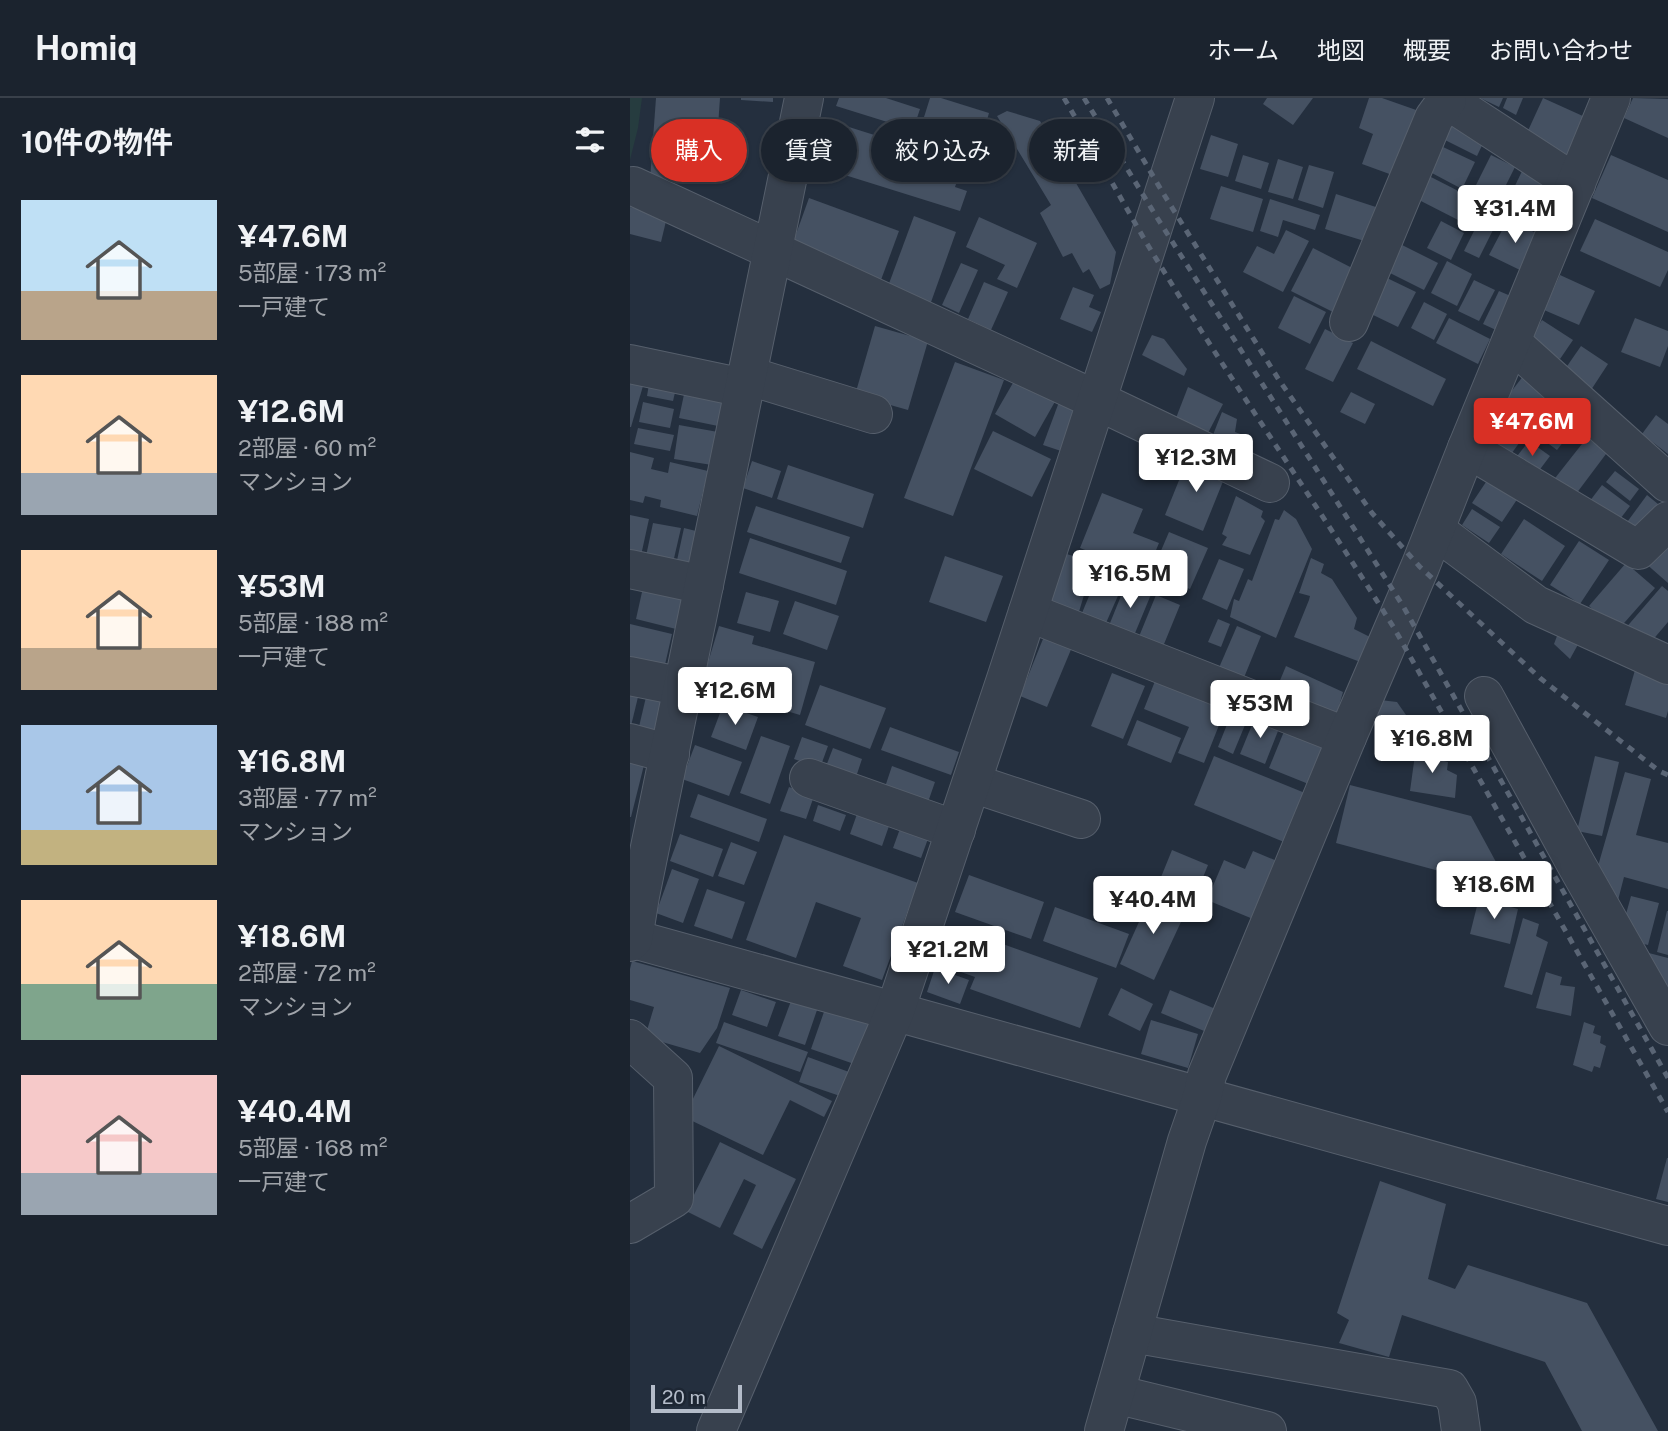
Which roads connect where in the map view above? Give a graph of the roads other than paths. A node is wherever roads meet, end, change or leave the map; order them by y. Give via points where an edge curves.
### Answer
1 (804, 98) edge
2 (1195, 98) edge
3 (1611, 98) edge
4 (1446, 99) edge
5 (1576, 184) junction
6 (633, 187) dead end
7 (773, 251) junction
8 (1349, 322) dead end
9 (1511, 342) junction
10 (630, 364) edge
11 (745, 382) junction
12 (1096, 400) junction
13 (873, 414) dead end
14 (1467, 448) junction
15 (1668, 482) edge
16 (1270, 483) dead end
17 (1668, 521) edge
18 (1435, 530) junction
19 (630, 569) edge
20 (705, 585) junction
21 (1028, 612) junction
22 (1668, 665) edge
23 (630, 676) edge
24 (684, 687) junction
25 (1484, 696) dead end
26 (1347, 737) junction
27 (630, 743) edge
28 (670, 754) junction
29 (808, 778) dead end
30 (972, 783) junction
31 (1081, 819) dead end
32 (956, 830) junction
33 (631, 940) edge
34 (895, 1011) junction
35 (1668, 1026) edge
36 (630, 1039) edge
37 (1202, 1098) junction
38 (630, 1224) edge
39 (1668, 1226) edge
40 (1132, 1333) junction
41 (1115, 1394) junction
42 (716, 1431) edge
43 (1104, 1431) edge
44 (1267, 1431) edge
45 (1461, 1431) edge

1 - 7 street
2 - 12 street
3 - 5 street
4 - 5 street
4 - 8 street
5 - 9 street
6 - 7 street
7 - 11 street
7 - 12 street
9 - 14 street
9 - 15 street
10 - 11 street
11 - 13 street
11 - 20 street
12 - 16 street
12 - 21 street
14 - 17 street via 1638,550
14 - 18 street
18 - 22 street via 1536,605
18 - 26 street
19 - 20 street
20 - 24 street
21 - 26 street
21 - 30 street
23 - 24 street
24 - 28 street
25 - 35 street
26 - 37 street via 1207,1075
27 - 28 street
28 - 33 street
29 - 32 street
30 - 31 street
30 - 32 street
32 - 34 street
33 - 34 street
34 - 37 street
34 - 42 street
36 - 38 street via 673,1078 674,1185 674,1198
37 - 39 street
37 - 40 street
40 - 41 street
40 - 45 street via 1449,1389 1457,1403
41 - 43 street
41 - 44 street

